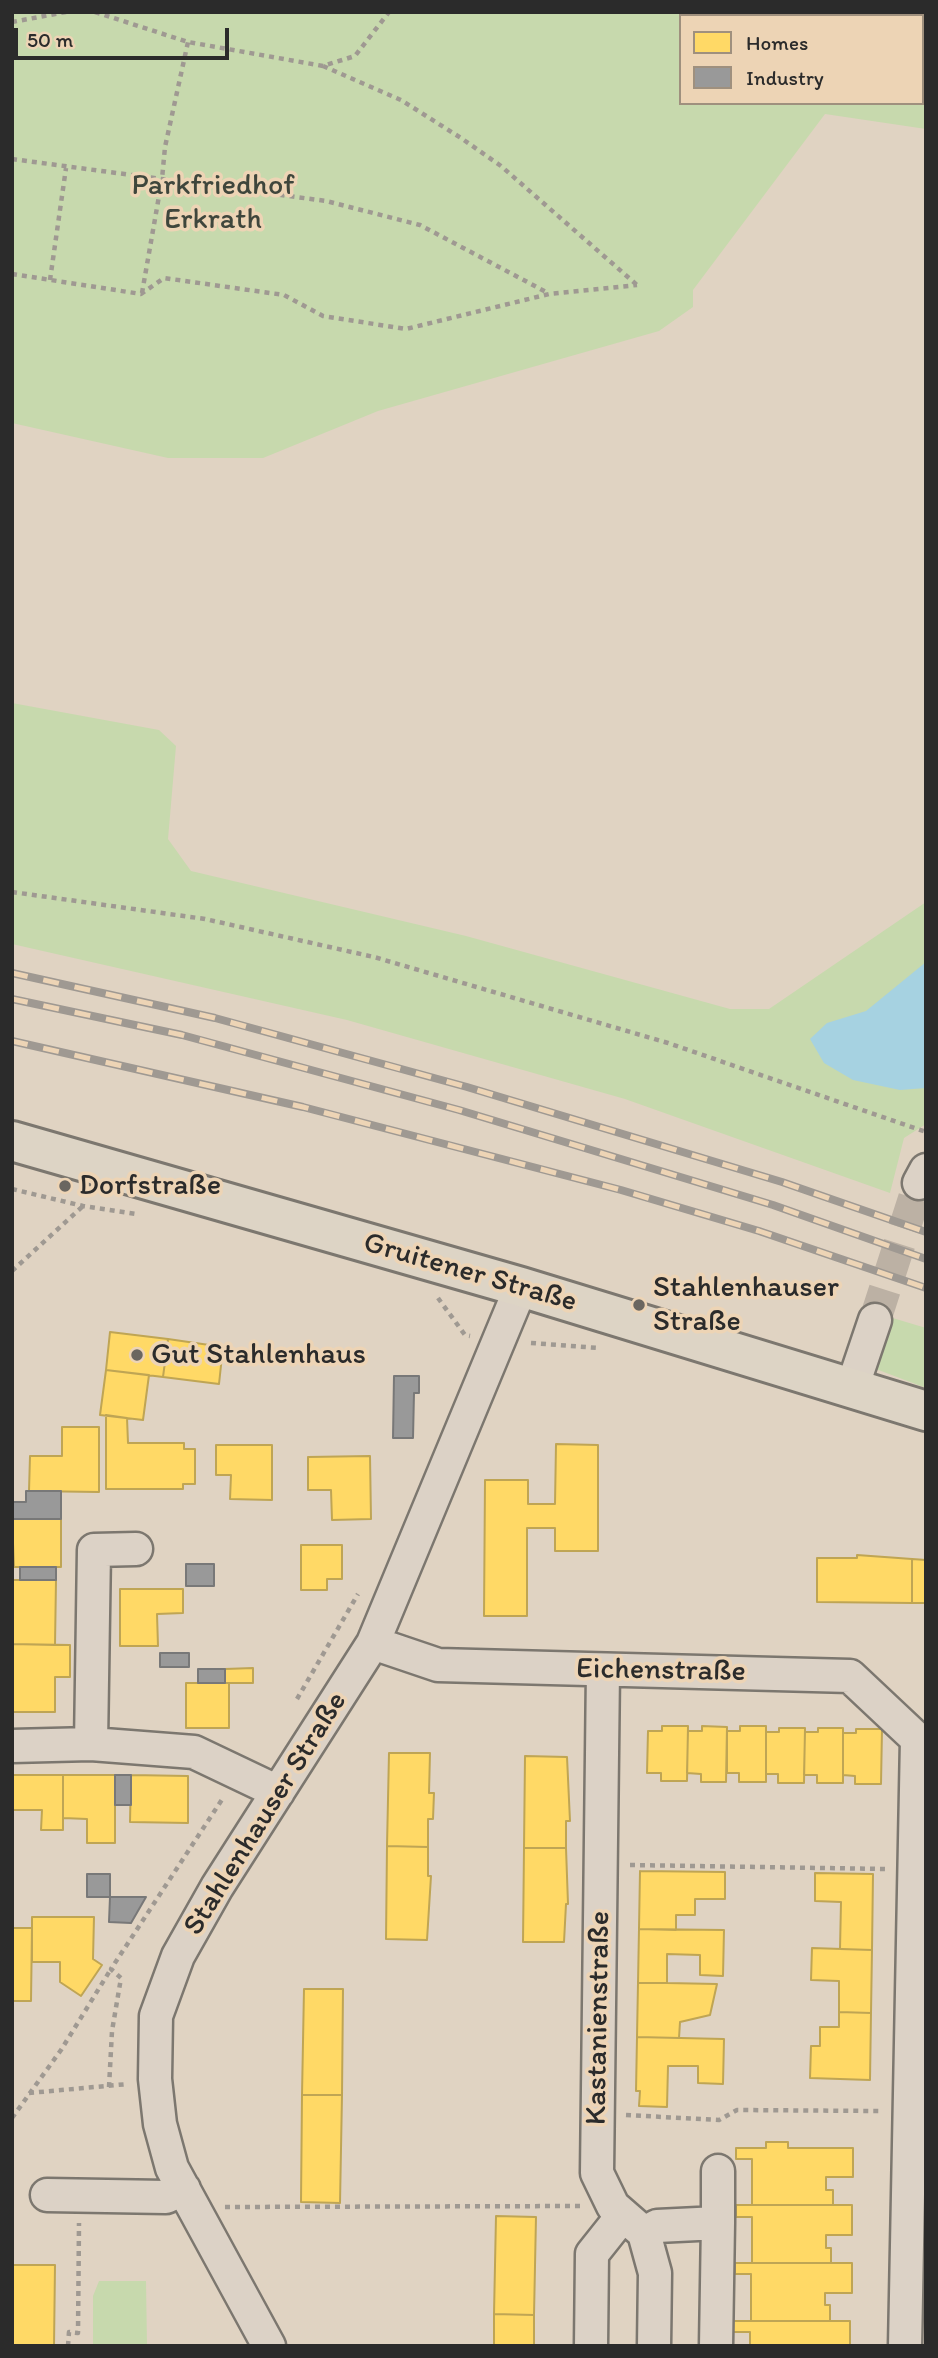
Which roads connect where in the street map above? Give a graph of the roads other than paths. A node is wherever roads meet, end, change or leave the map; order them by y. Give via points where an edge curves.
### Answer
1 (12, 1142) edge
2 (521, 1287) junction
3 (875, 1320) tunnel mouth
4 (852, 1388) junction
5 (926, 1412) edge
6 (136, 1549) dead end
7 (373, 1643) junction
8 (603, 1670) junction
9 (921, 1742) edge
10 (91, 1744) junction
11 (12, 1746) edge
12 (278, 1792) junction
13 (718, 2171) dead end
14 (184, 2189) junction
15 (47, 2195) dead end
16 (627, 2218) junction
17 (718, 2223) junction
18 (269, 2346) edge
19 (591, 2346) edge
20 (654, 2346) edge
21 (716, 2346) edge
22 (905, 2346) edge

1 - 2 main road, Gruitener Straße
2 - 4 main road, Gruitener Straße
2 - 7 street, Stahlenhauser Straße
3 - 4 street
4 - 5 main road, Gruitener Straße
6 - 10 street via 94,1550
7 - 8 street, Eichenstraße via 438,1665
7 - 12 street, Stahlenhauser Straße
8 - 9 street, Eichenstraße via 850,1675
8 - 16 street, Kastanienstraße via 597,2173
9 - 22 street via 914,1870
10 - 11 street
10 - 12 street via 194,1752
12 - 14 street, Stahlenhauser Straße via 178,1956 156,2016 160,2124 172,2168
13 - 17 street
14 - 15 street via 166,2197
14 - 18 street, Stahlenhauser Straße
16 - 17 street via 657,2226
16 - 19 street via 592,2254
16 - 20 street, Kastanienstraße via 655,2273
17 - 21 street

